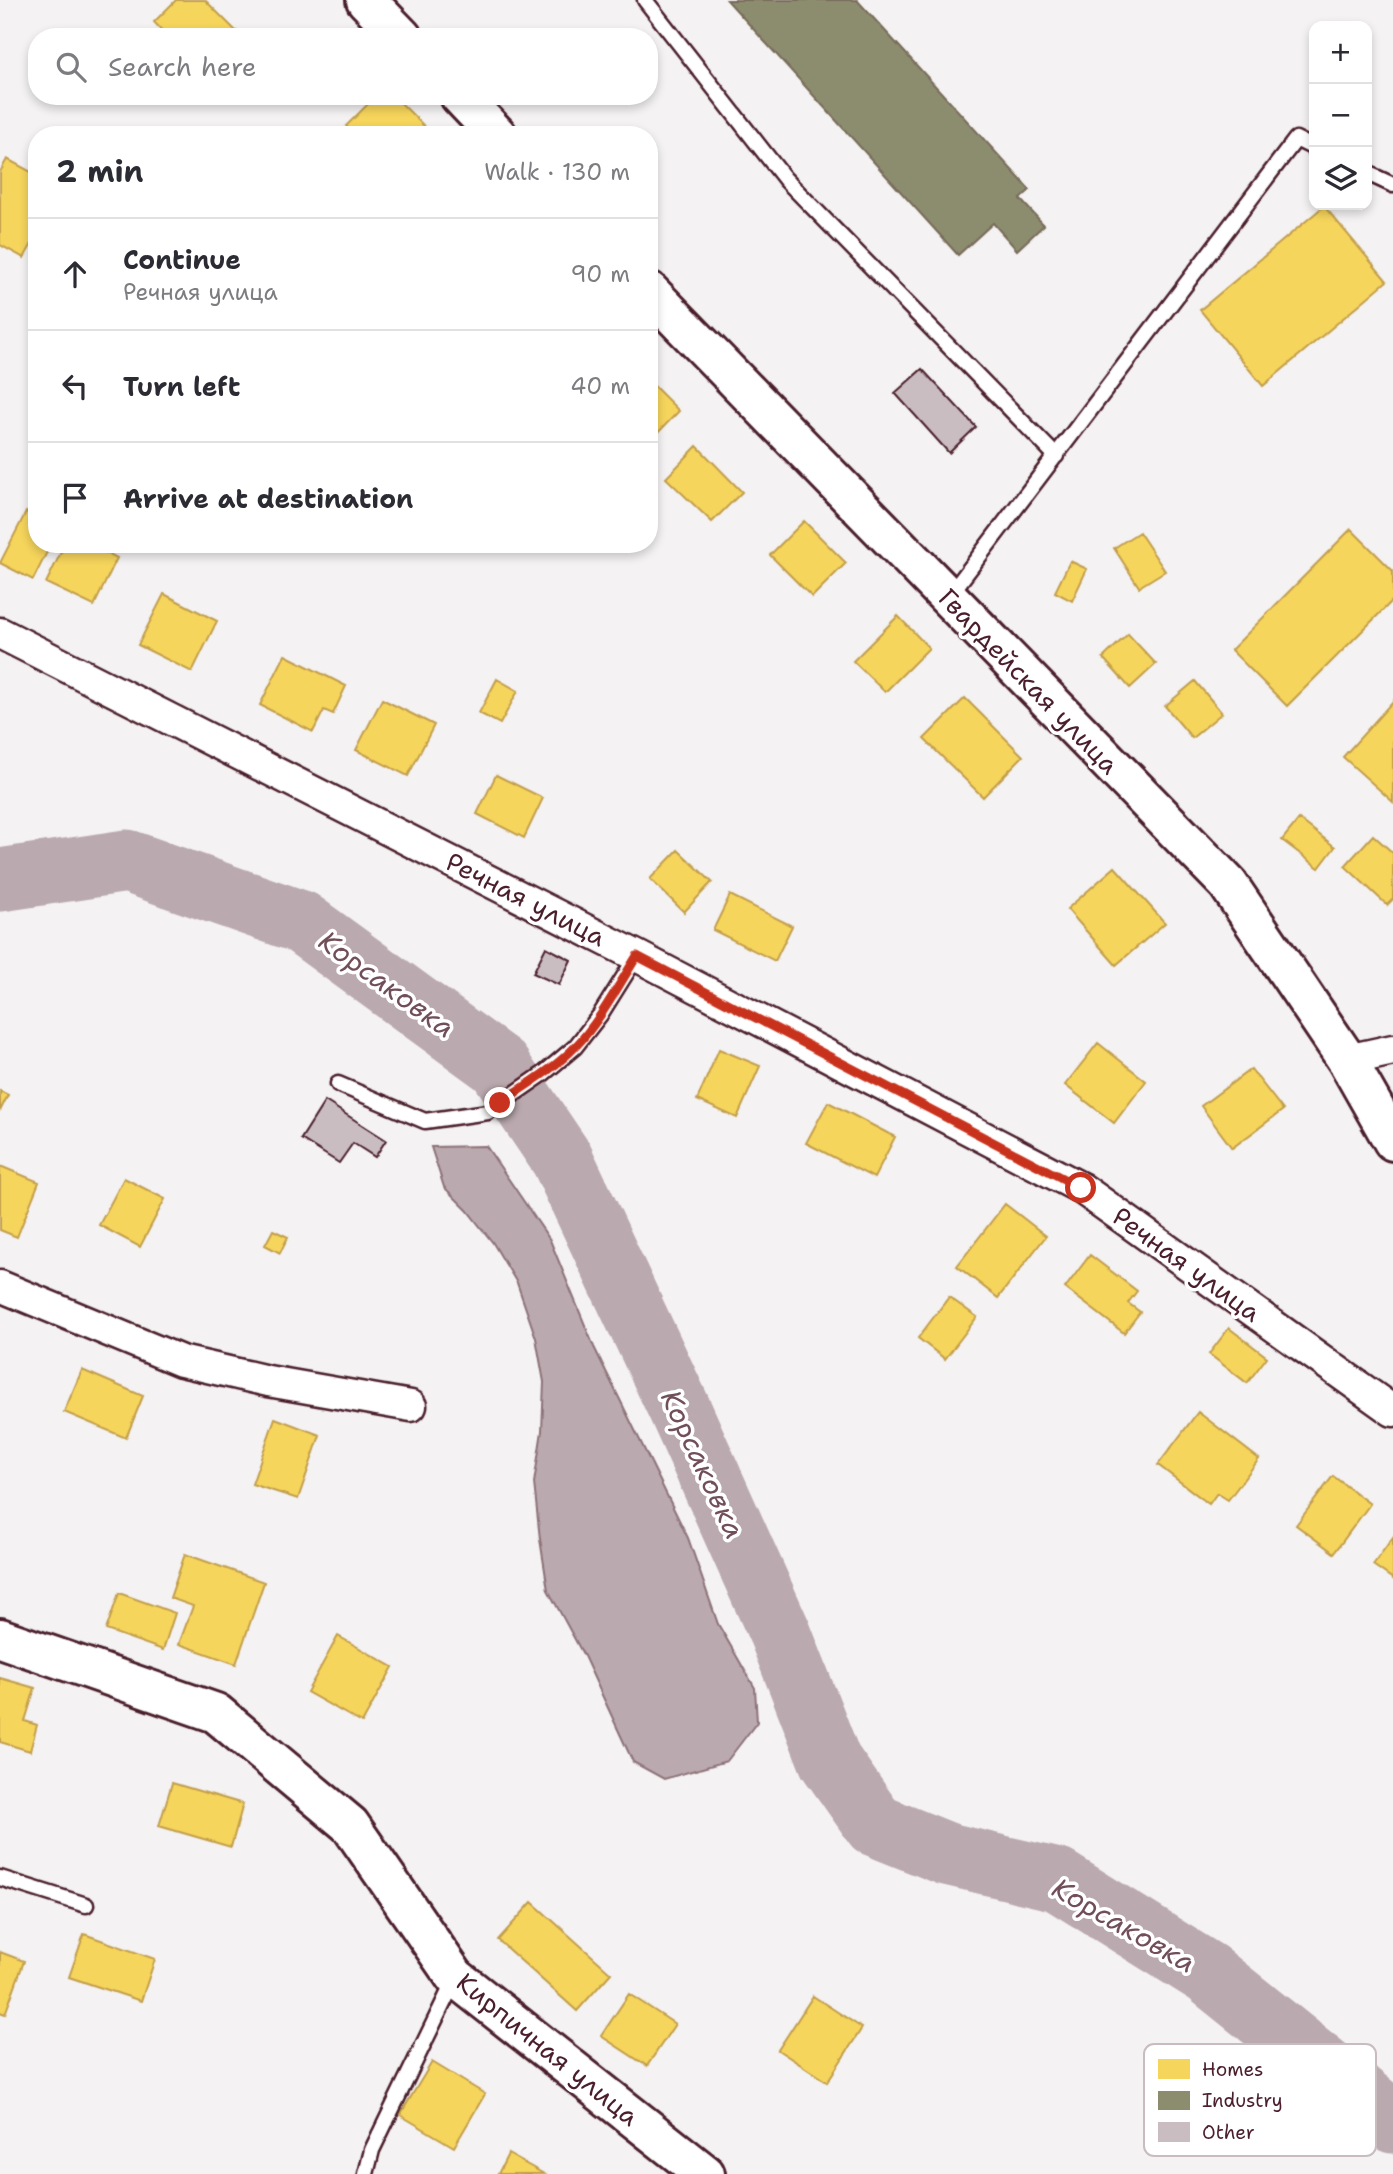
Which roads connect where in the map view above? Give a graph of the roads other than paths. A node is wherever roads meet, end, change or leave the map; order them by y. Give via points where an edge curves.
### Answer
1 (366, 0) edge
2 (645, 0) edge
3 (393, 28) edge
4 (469, 105) edge
5 (488, 126) edge
6 (1312, 147) edge
7 (1372, 175) edge
8 (1393, 185) edge
9 (658, 300) edge
10 (1056, 456) junction
11 (948, 597) junction
12 (0, 633) edge
13 (637, 956) junction
14 (1393, 1050) edge
15 (1347, 1060) junction
16 (338, 1084) dead end
17 (1393, 1141) edge
18 (0, 1286) edge
19 (411, 1406) dead end
20 (1393, 1411) edge
21 (0, 1638) edge
22 (0, 1878) edge
23 (86, 1905) dead end
24 (455, 1977) junction
25 (366, 2174) edge
26 (705, 2174) edge

1 - 3 main road
2 - 10 lane via 786,178
4 - 5 main road
6 - 10 lane via 1296,139
7 - 8 lane
9 - 11 main road, Гвардейская улица
10 - 11 lane
11 - 15 main road, Гвардейская улица via 1228,884
12 - 13 street, Речная улица
13 - 16 lane via 575,1047 488,1112 425,1121
13 - 20 street, Речная улица via 1081,1188
14 - 15 street
15 - 17 main road, Гвардейская улица
18 - 19 street via 181,1361
21 - 24 main road, Кирпичная улица via 216,1713 350,1825
22 - 23 lane
24 - 25 lane via 372,2150
24 - 26 main road, Кирпичная улица

